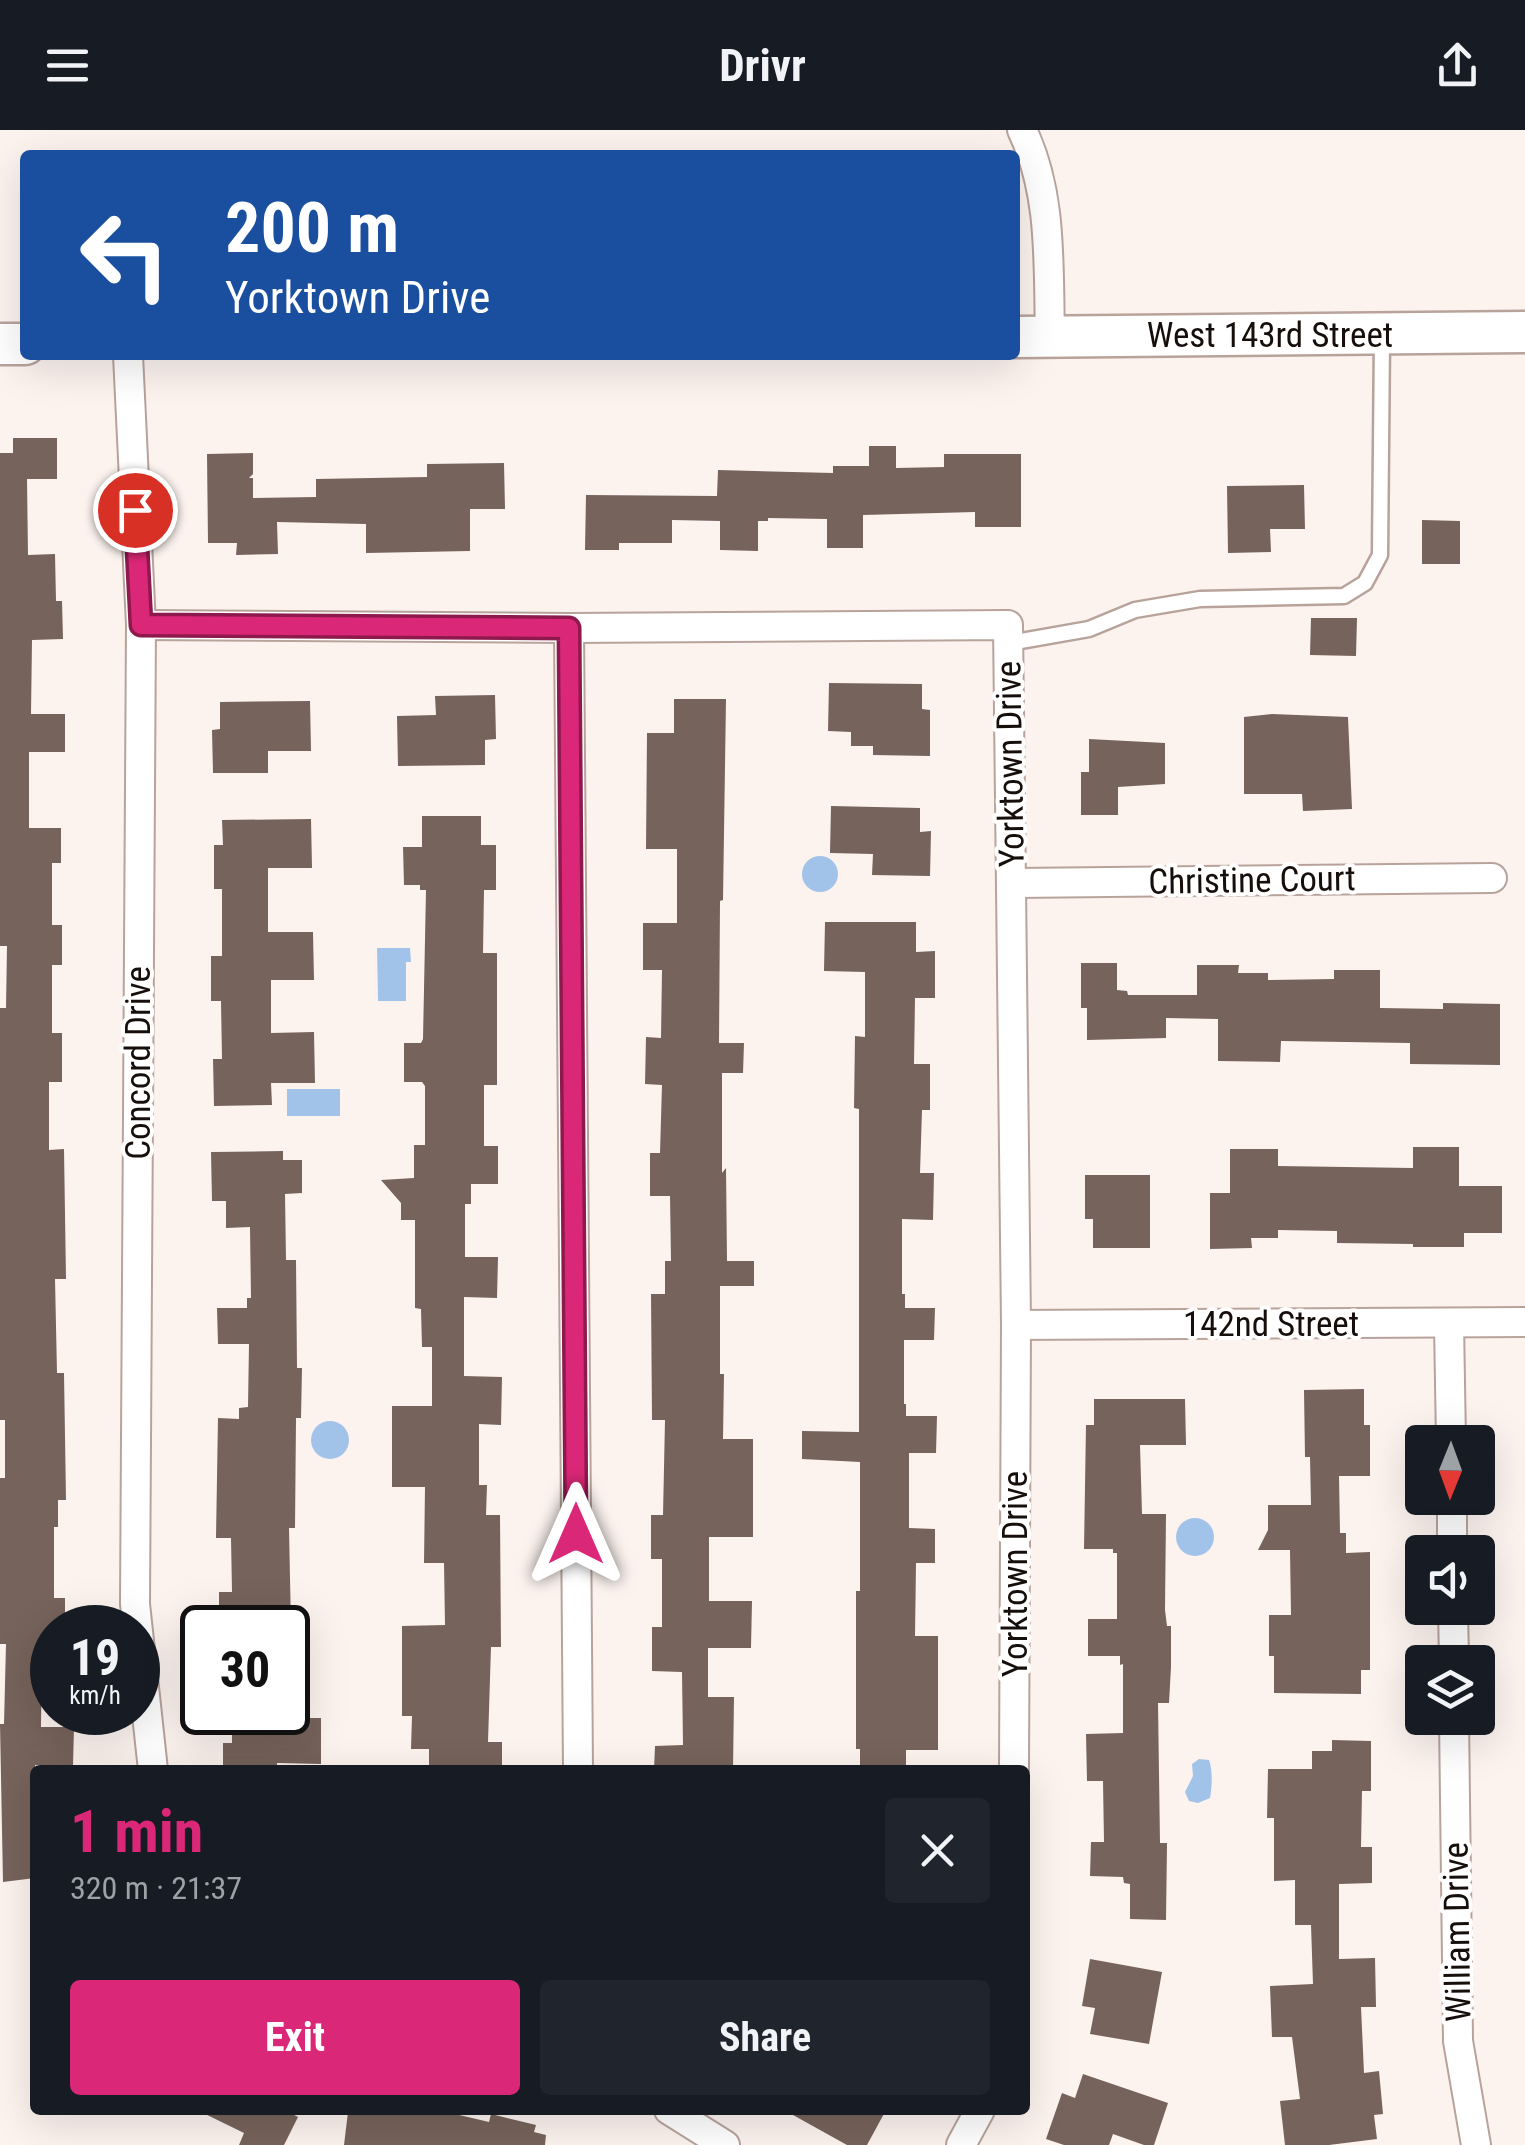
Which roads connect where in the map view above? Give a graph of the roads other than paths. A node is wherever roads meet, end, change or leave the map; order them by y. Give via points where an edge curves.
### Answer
1 (1022, 130) edge
2 (1525, 332) edge
3 (1382, 334) junction
4 (1032, 337) edge
5 (128, 360) edge
6 (141, 625) junction
7 (569, 628) junction
8 (1009, 644) junction
9 (1492, 878) dead end
10 (1011, 883) junction
11 (1525, 1322) edge
12 (1450, 1323) junction
13 (1016, 1326) junction
14 (1451, 1425) edge
15 (1454, 1735) edge
16 (152, 1765) edge
17 (578, 1765) edge
18 (1014, 1765) edge
19 (677, 2115) edge
20 (977, 2115) edge
21 (725, 2145) edge
22 (961, 2145) edge
23 (1476, 2145) edge

1 - 4 street via 1035,157 1048,236
2 - 3 main road, West 143rd Street
3 - 4 main road, West 143rd Street
3 - 8 lane via 1380,555 1365,583 1344,596 1200,599
5 - 6 street, Concord Drive
6 - 7 street, Yorktown Drive
6 - 16 street, Concord Drive via 135,1604
7 - 8 street, Yorktown Drive via 1008,625
7 - 17 street
8 - 10 street, Yorktown Drive
9 - 10 street, Christine Court
10 - 13 street, Yorktown Drive
11 - 12 street, 142nd Street
12 - 13 street, 142nd Street
12 - 14 street
13 - 18 street, Yorktown Drive
15 - 23 street, William Drive via 1458,2041
19 - 21 street
20 - 22 street

